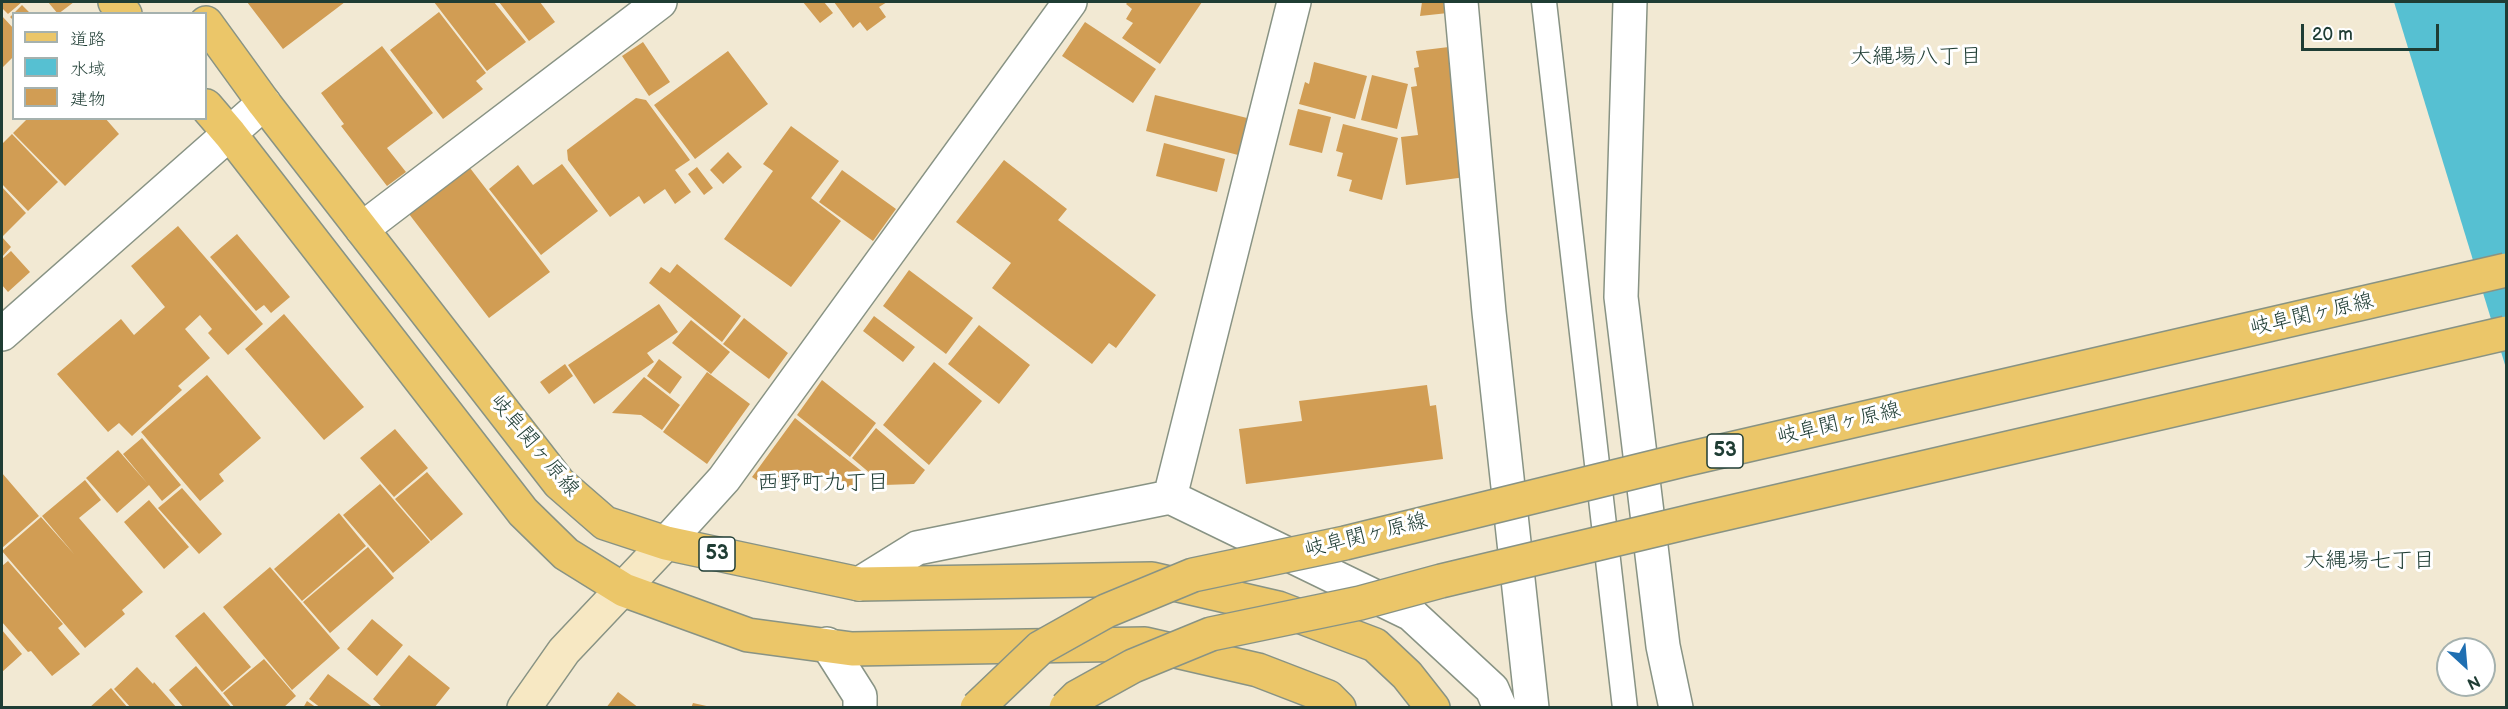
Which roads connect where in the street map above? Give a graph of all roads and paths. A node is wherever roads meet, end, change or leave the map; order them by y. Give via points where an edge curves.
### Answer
1 (660, 2) edge
2 (1070, 2) edge
3 (1294, 2) edge
4 (1461, 2) edge
5 (1544, 2) edge
6 (1630, 2) edge
7 (207, 24) edge
8 (264, 104) junction
9 (207, 107) edge
10 (230, 134) junction
11 (362, 229) junction
12 (2506, 270) edge
13 (2, 333) edge
14 (2506, 333) edge
15 (1170, 497) junction
16 (666, 543) junction
17 (859, 584) junction
18 (624, 590) junction
19 (827, 644) junction
20 (524, 708) edge
21 (860, 708) edge
22 (977, 708) edge
23 (1066, 708) edge
24 (1339, 708) edge
25 (1433, 708) edge
26 (1500, 708) edge
27 (1532, 708) edge
28 (1625, 708) edge
29 (1676, 708) edge

1 - 11 street
2 - 16 street via 724,479
3 - 15 street
4 - 27 street via 1489,312
5 - 28 lane
6 - 29 street via 1621,297 1663,646
7 - 8 main road, 岐阜関ヶ原線 / 53
8 - 10 street
8 - 11 main road, 岐阜関ヶ原線 / 53
9 - 10 main road
10 - 13 street
10 - 18 main road via 523,512 566,554
11 - 16 main road, 岐阜関ヶ原線 / 53 via 559,483 605,523
12 - 22 main road, 岐阜関ヶ原線 / 53, bridge via 1672,463 1345,543 1193,575 1106,611 1041,648
14 - 23 main road, bridge via 1697,520 1360,603 1211,633 1133,666 1077,697
15 - 17 street via 917,548
15 - 26 street via 1411,614 1492,689
16 - 17 main road, 岐阜関ヶ原線 / 53
16 - 18 street
17 - 25 main road, 岐阜関ヶ原線 / 53 via 1152,579 1278,608 1375,645 1407,675
18 - 19 main road via 748,635
18 - 20 street via 564,651
19 - 21 street via 861,696
19 - 24 main road via 852,649 1145,644 1258,670 1328,696

